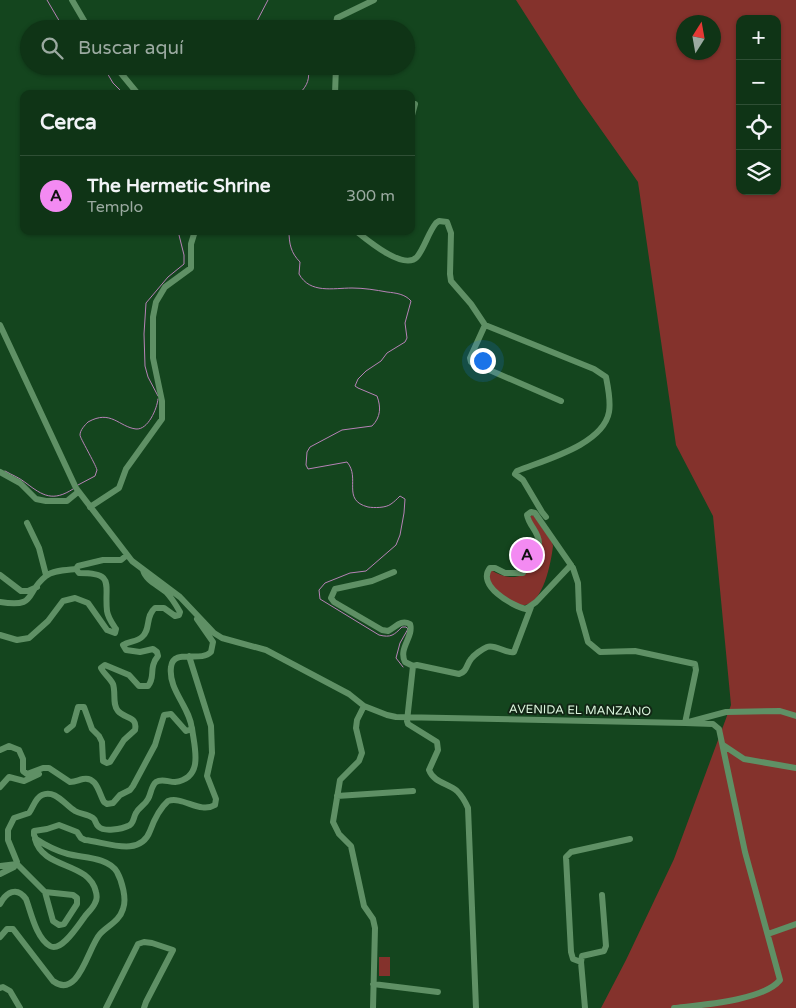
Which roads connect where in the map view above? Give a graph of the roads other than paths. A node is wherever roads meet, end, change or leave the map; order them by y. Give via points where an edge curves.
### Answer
1 (72, 0) edge
2 (374, 0) edge
3 (84, 20) edge
4 (336, 20) edge
5 (122, 75) edge
6 (336, 75) edge
7 (135, 90) edge
8 (335, 90) edge
9 (194, 235) edge
10 (362, 235) edge
11 (0, 325) edge
12 (485, 325) junction
13 (3, 341) edge
14 (560, 401) dead end
15 (0, 472) edge
16 (78, 492) junction
17 (90, 507) junction
18 (546, 517) dead end
19 (28, 523) dead end
20 (539, 543) dead end
21 (127, 555) junction
22 (571, 565) junction
23 (76, 569) junction
24 (143, 570) junction
25 (524, 571) dead end
26 (394, 572) dead end
27 (0, 575) edge
28 (46, 576) junction
29 (37, 587) junction
30 (0, 602) edge
31 (532, 606) junction
32 (191, 608) junction
33 (0, 635) edge
34 (189, 656) junction
35 (413, 666) junction
36 (364, 706) junction
37 (726, 712) junction
38 (796, 716) edge
39 (406, 718) junction
40 (685, 723) junction
41 (192, 728) junction
42 (719, 729) junction
43 (67, 730) dead end
44 (723, 745) junction
45 (0, 750) edge
46 (731, 752) junction
47 (726, 757) junction
48 (796, 768) edge
49 (51, 769) junction
50 (0, 787) edge
51 (413, 791) dead end
52 (337, 796) junction
53 (34, 837) junction
54 (630, 839) dead end
55 (17, 864) junction
56 (0, 866) edge
57 (0, 874) edge
58 (45, 892) junction
59 (602, 895) dead end
60 (0, 904) edge
61 (796, 924) edge
62 (768, 934) junction
63 (0, 937) edge
64 (581, 962) junction
65 (373, 984) junction
66 (0, 988) edge
67 (438, 992) dead end
68 (20, 1008) edge
69 (106, 1008) edge
70 (144, 1008) edge
71 (373, 1008) edge
72 (476, 1008) edge
73 (585, 1008) edge
74 (674, 1008) edge

1 - 3 street
2 - 4 street
5 - 7 street
6 - 8 street
9 - 17 street via 191,268 163,290 153,317 153,358 162,400 162,418 126,469 119,488
10 - 12 street via 388,254 410,260 416,259 436,222 447,222 451,233 451,281
11 - 13 street
12 - 14 street via 471,362
12 - 18 street via 594,368 606,377 610,411 598,433 574,449 517,470 515,474 523,480
13 - 16 street
15 - 16 street via 40,500 67,501
16 - 17 street
17 - 21 street
19 - 28 street
20 - 22 street via 539,536 528,519 530,512 535,513
21 - 23 street via 121,560 103,560 80,565
21 - 24 street
22 - 31 street
22 - 40 street via 578,583 579,610 588,642 600,652 635,651 695,664
23 - 28 street via 52,572
23 - 33 street via 79,573 96,573 105,581 108,587 107,610 115,633 107,630 88,603 75,598 64,601 29,638 17,640
24 - 32 street
24 - 43 street via 180,612 175,616 164,608 155,608 143,636 123,645 127,650 153,649 157,652 148,686 139,686 125,672 102,668 112,683 117,710 134,720 135,730 107,763 103,761 100,739 92,729 84,706 78,707 73,725
25 - 31 street via 505,574 490,568 488,581 490,587 515,606 526,609
26 - 35 street via 372,581 335,589 331,598 382,630 388,631 402,622 410,624 402,653 405,662
27 - 29 street via 21,592
28 - 29 street
29 - 30 street via 23,603
31 - 35 street via 514,652 486,647 459,674
32 - 34 street via 213,644 207,655
32 - 36 street, AVENIDA EL MANZANO via 222,638 266,650 349,694
34 - 41 street via 174,660 171,679
34 - 53 street via 211,726 212,754 207,776 215,805 207,808 168,801 152,823 146,838 135,847 85,840 77,832 59,825 35,830
35 - 39 street
36 - 39 street, AVENIDA EL MANZANO via 387,716
36 - 52 street via 356,728 362,753 359,761 340,780
37 - 38 street, AVENIDA EL MANZANO via 780,711
37 - 40 street, AVENIDA EL MANZANO
37 - 42 street
39 - 40 street, AVENIDA EL MANZANO
39 - 72 street via 408,724 437,742 438,750 429,770 431,776 456,789 468,808
40 - 42 street via 713,724
41 - 49 street via 186,731 171,714 164,714 155,746 133,786 111,804 103,801 91,780 70,782
41 - 55 street via 197,752 191,771 179,781 156,783 128,826 102,829 92,817 74,810 55,796 40,796 28,813 14,818 8,830 8,840
42 - 44 street
44 - 46 street
44 - 47 street
45 - 49 street via 9,746 18,750 23,759 23,771 27,774 43,768
46 - 47 street
46 - 48 street via 744,760
47 - 62 street via 745,852
49 - 50 street via 27,780 9,777
51 - 52 street
52 - 65 street via 333,822 351,846 364,906 375,928
53 - 60 street via 51,858 87,877 96,892 94,905 74,932 54,947 37,931 23,895 16,891 8,893
53 - 63 street via 66,854 101,861 112,867 122,885 123,909 118,919 100,934 76,978 67,985 52,981 13,929 7,929
54 - 64 street via 570,852 566,857 571,952 573,958
55 - 56 street
55 - 57 street
55 - 58 street
58 - 58 street via 76,897 77,904 64,924 57,925 52,921
59 - 64 street via 606,946 600,954 582,956
61 - 62 street
62 - 74 street via 780,977 774,987 736,1000
64 - 73 street
65 - 67 street
65 - 71 street
66 - 68 street via 10,991
69 - 70 street via 138,944 144,942 173,950

